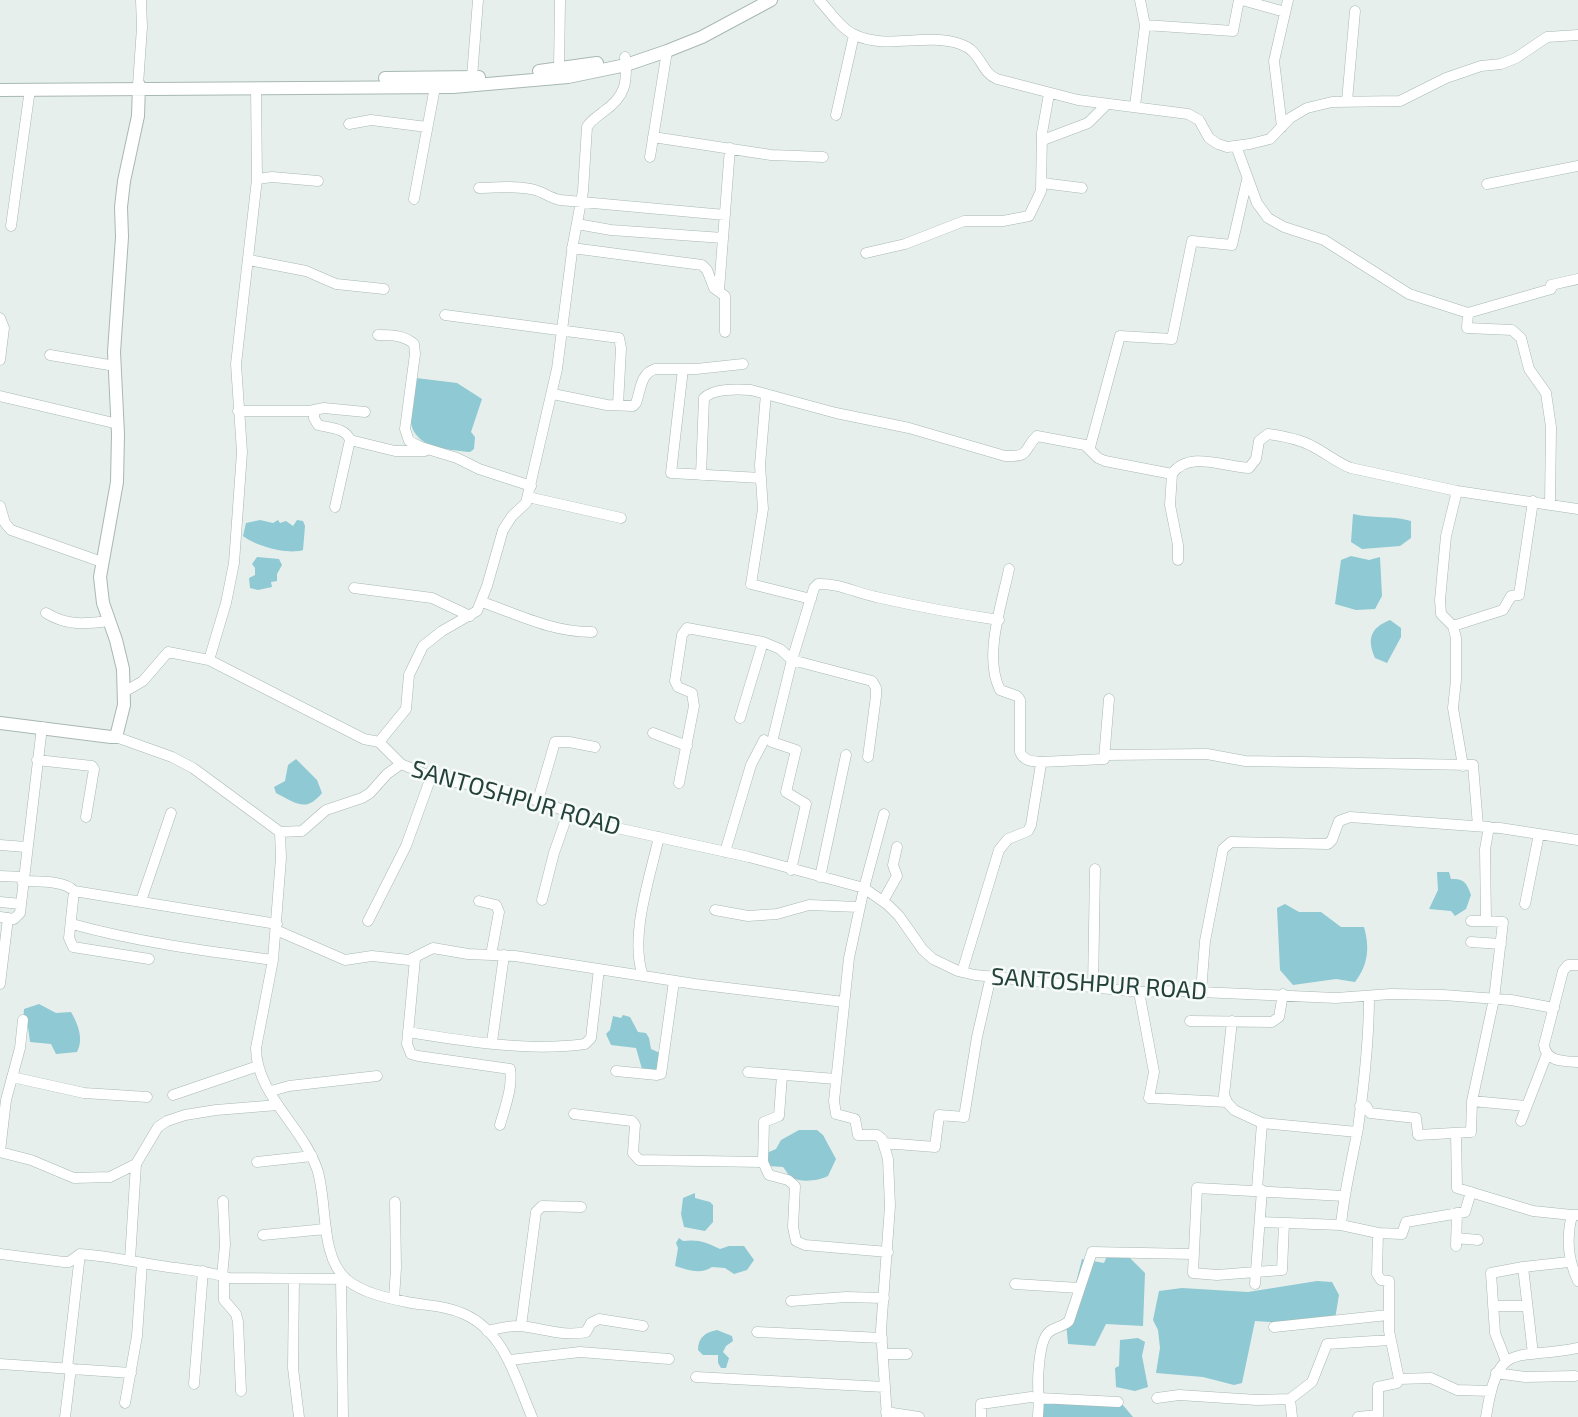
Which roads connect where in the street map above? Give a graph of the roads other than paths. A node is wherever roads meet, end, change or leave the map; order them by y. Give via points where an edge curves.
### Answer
1 (141, 0) edge
2 (478, 0) edge
3 (560, 0) edge
4 (755, 0) edge
5 (771, 0) edge
6 (819, 0) edge
7 (1140, 0) edge
8 (1240, 0) edge
9 (1288, 0) edge
10 (1355, 10) dead end
11 (1285, 12) junction
12 (1145, 25) junction
13 (854, 35) junction
14 (1578, 35) edge
15 (667, 51) junction
16 (625, 61) junction
17 (559, 69) junction
18 (472, 77) junction
19 (0, 83) edge
20 (138, 86) junction
21 (435, 87) junction
22 (30, 89) junction
23 (256, 89) junction
24 (0, 90) edge
25 (1049, 94) junction
26 (1347, 101) junction
27 (1107, 103) junction
28 (1136, 107) junction
29 (836, 115) dead end
30 (349, 124) dead end
31 (1282, 127) junction
32 (427, 128) junction
33 (653, 137) junction
34 (1043, 140) junction
35 (1236, 146) junction
36 (730, 148) junction
37 (650, 157) dead end
38 (823, 157) dead end
39 (1578, 166) edge
40 (257, 179) junction
41 (1247, 179) junction
42 (318, 181) dead end
43 (1042, 183) junction
44 (1487, 184) dead end
45 (479, 188) dead end
46 (1082, 188) dead end
47 (414, 199) dead end
48 (581, 201) junction
49 (725, 215) junction
50 (577, 224) junction
51 (11, 226) dead end
52 (723, 238) junction
53 (572, 248) junction
54 (866, 253) dead end
55 (249, 260) junction
56 (1578, 279) edge
57 (384, 289) dead end
58 (719, 290) junction
59 (1468, 313) junction
60 (445, 315) dead end
61 (0, 318) edge
62 (562, 331) junction
63 (725, 332) dead end
64 (378, 335) dead end
65 (50, 355) dead end
66 (0, 360) edge
67 (743, 364) dead end
68 (115, 366) junction
69 (683, 369) junction
70 (553, 394) junction
71 (766, 394) junction
72 (0, 396) edge
73 (618, 405) junction
74 (314, 410) junction
75 (238, 411) junction
76 (365, 412) dead end
77 (118, 425) junction
78 (350, 440) junction
79 (1090, 447) junction
80 (434, 452) junction
81 (1172, 474) junction
82 (701, 475) junction
83 (761, 478) junction
84 (1457, 491) junction
85 (529, 492) junction
86 (1533, 501) junction
87 (1550, 504) junction
88 (0, 506) edge
89 (335, 507) dead end
90 (1578, 509) edge
91 (621, 518) dead end
92 (1178, 560) dead end
93 (102, 562) junction
94 (1009, 569) dead end
95 (354, 588) dead end
96 (811, 598) junction
97 (482, 602) junction
98 (46, 613) dead end
99 (470, 616) junction
100 (999, 620) junction
101 (109, 621) junction
102 (1453, 626) junction
103 (592, 632) dead end
104 (763, 642) junction
105 (209, 660) junction
106 (792, 660) junction
107 (124, 692) junction
108 (1110, 699) dead end
109 (740, 718) dead end
110 (0, 723) edge
111 (42, 727) junction
112 (653, 733) dead end
113 (116, 737) junction
114 (764, 740) dead end
115 (379, 742) junction
116 (687, 746) junction
117 (595, 747) dead end
118 (846, 755) dead end
119 (1105, 755) junction
120 (868, 757) dead end
121 (37, 760) junction
122 (1041, 762) junction
123 (401, 764) junction
124 (1463, 766) junction
125 (431, 777) junction
126 (679, 783) dead end
127 (538, 800) junction
128 (171, 813) dead end
129 (568, 813) junction
130 (884, 814) dead end
131 (86, 817) dead end
132 (1483, 827) junction
133 (280, 832) junction
134 (1539, 834) junction
135 (659, 837) junction
136 (1578, 839) edge
137 (0, 845) edge
138 (897, 846) dead end
139 (26, 847) junction
140 (725, 852) junction
141 (1095, 869) dead end
142 (791, 870) junction
143 (0, 876) edge
144 (820, 877) junction
145 (23, 879) junction
146 (864, 888) junction
147 (74, 891) junction
148 (542, 900) dead end
149 (141, 901) junction
150 (479, 901) dead end
151 (883, 901) junction
152 (0, 902) edge
153 (21, 904) junction
154 (1525, 904) dead end
155 (859, 907) junction
156 (715, 910) dead end
157 (4, 918) edge
158 (1471, 920) dead end
159 (368, 921) dead end
160 (1486, 921) junction
161 (72, 924) junction
162 (276, 927) junction
163 (1471, 942) dead end
164 (1501, 944) junction
165 (491, 955) junction
166 (504, 955) junction
167 (149, 959) dead end
168 (415, 959) junction
169 (273, 960) junction
170 (1578, 965) edge
171 (1, 967) edge
172 (599, 969) junction
173 (962, 972) junction
174 (643, 976) junction
175 (990, 976) junction
176 (674, 981) junction
177 (0, 984) edge
178 (1093, 988) junction
179 (1139, 992) junction
180 (1201, 992) junction
181 (1283, 994) junction
182 (1369, 997) junction
183 (1494, 999) junction
184 (844, 1002) junction
185 (1554, 1008) junction
186 (23, 1020) dead end
187 (1191, 1021) dead end
188 (1232, 1021) junction
189 (408, 1032) junction
190 (492, 1042) junction
191 (1547, 1054) junction
192 (1578, 1062) edge
193 (258, 1066) junction
194 (615, 1071) dead end
195 (748, 1072) dead end
196 (782, 1075) junction
197 (377, 1076) dead end
198 (12, 1077) junction
199 (836, 1079) junction
200 (271, 1091) junction
201 (173, 1095) dead end
202 (147, 1097) dead end
203 (1472, 1101) junction
204 (1227, 1102) junction
205 (278, 1105) junction
206 (1526, 1105) junction
207 (1360, 1106) junction
208 (574, 1114) dead end
209 (1521, 1121) dead end
210 (1262, 1123) junction
211 (500, 1125) dead end
212 (1357, 1132) junction
213 (1456, 1133) junction
214 (884, 1143) junction
215 (0, 1152) edge
216 (312, 1156) junction
217 (763, 1162) junction
218 (257, 1163) dead end
219 (136, 1164) junction
220 (1259, 1190) junction
221 (1471, 1192) junction
222 (1344, 1195) junction
223 (222, 1201) dead end
224 (395, 1202) dead end
225 (581, 1207) dead end
226 (1457, 1213) junction
227 (1575, 1215) edge
228 (1260, 1222) junction
229 (1284, 1223) junction
230 (1341, 1225) junction
231 (326, 1229) junction
232 (1378, 1233) junction
233 (263, 1235) dead end
234 (1478, 1240) dead end
235 (888, 1252) junction
236 (0, 1254) edge
237 (80, 1254) junction
238 (1193, 1254) junction
239 (130, 1260) junction
240 (142, 1263) junction
241 (1523, 1267) junction
242 (1573, 1267) edge
243 (203, 1271) junction
244 (1256, 1272) junction
245 (223, 1276) junction
246 (294, 1279) junction
247 (343, 1279) junction
248 (1578, 1281) edge
249 (1015, 1284) dead end
250 (1255, 1284) dead end
251 (1079, 1288) junction
252 (884, 1298) junction
253 (394, 1299) junction
254 (792, 1301) dead end
255 (1493, 1306) junction
256 (1527, 1306) junction
257 (1388, 1315) junction
258 (521, 1326) junction
259 (643, 1326) dead end
260 (1274, 1326) dead end
261 (487, 1331) junction
262 (586, 1332) junction
263 (757, 1332) dead end
264 (882, 1338) junction
265 (1390, 1340) junction
266 (1578, 1348) edge
267 (584, 1352) junction
268 (883, 1354) junction
269 (907, 1354) dead end
270 (1533, 1354) junction
271 (669, 1359) dead end
272 (510, 1360) junction
273 (1506, 1361) junction
274 (0, 1364) edge
275 (69, 1368) junction
276 (131, 1373) junction
277 (1496, 1373) junction
278 (1575, 1376) dead end
279 (696, 1377) dead end
280 (1399, 1378) junction
281 (194, 1384) dead end
282 (885, 1387) junction
283 (241, 1391) dead end
284 (1491, 1391) junction
285 (1039, 1398) junction
286 (1157, 1398) dead end
287 (1290, 1399) junction
288 (1118, 1402) dead end
289 (125, 1403) dead end
290 (887, 1415) edge
291 (65, 1417) edge
292 (299, 1417) edge
293 (343, 1417) edge
294 (533, 1417) edge
295 (919, 1417) edge
296 (981, 1417) edge
297 (1038, 1417) edge
298 (1292, 1417) edge
299 (1358, 1417) edge
300 (1486, 1417) edge

1 - 20 street
2 - 18 street
3 - 17 street
4 - 16 street
5 - 15 street
6 - 13 street
7 - 12 street
8 - 11 street
8 - 12 street via 1233,31
9 - 11 street
10 - 26 street
11 - 31 street via 1274,61
12 - 28 street
13 - 25 street via 961,44 975,51 992,77
13 - 29 street
14 - 26 street via 1546,37 1516,58 1452,75 1400,101
15 - 16 street
15 - 33 street
16 - 17 street
16 - 21 street via 568,77
16 - 48 street via 620,97 587,127
17 - 18 street
18 - 20 street
19 - 20 street
20 - 22 street
20 - 23 street
20 - 68 street via 138,116 122,194
21 - 23 street
21 - 32 street
22 - 24 street
22 - 51 street
23 - 40 street
25 - 27 street
25 - 34 street
26 - 31 street via 1307,108
27 - 28 street
27 - 34 street via 1088,123
28 - 35 street via 1194,116 1213,141
30 - 32 street via 371,120
31 - 35 street via 1270,139
32 - 47 street
33 - 36 street
33 - 37 street
34 - 43 street
35 - 41 street
36 - 38 street
36 - 49 street
39 - 44 street
40 - 42 street
40 - 55 street
41 - 59 street via 1268,218 1324,240 1409,293
41 - 79 street via 1232,245 1192,241 1172,339 1120,336
43 - 46 street
43 - 54 street via 1029,216 964,221 905,244
45 - 48 street via 524,188 560,200
48 - 49 street
48 - 50 street
49 - 52 street
50 - 52 street
50 - 53 street
52 - 58 street
53 - 58 street via 697,263
53 - 62 street
55 - 57 street via 306,271 336,284
55 - 75 street via 236,364
56 - 59 street
58 - 63 street via 726,301
59 - 87 street via 1467,328 1512,330 1521,338 1530,369 1546,393 1551,427
60 - 62 street
61 - 66 street via 4,328
62 - 70 street
62 - 73 street via 622,341
64 - 80 street via 396,335 414,344 405,435
65 - 68 street
67 - 69 street
68 - 77 street
69 - 73 street via 649,371 636,403
69 - 82 street via 670,473
70 - 73 street
70 - 85 street
71 - 79 street via 1005,456 1025,453 1037,436
71 - 82 street via 741,390 707,394
71 - 83 street
72 - 77 street
74 - 75 street
74 - 76 street
74 - 78 street via 318,425 347,433
75 - 105 street via 242,453 234,563
77 - 93 street via 117,482
78 - 80 street via 394,451
78 - 89 street
79 - 81 street via 1105,461
80 - 85 street
81 - 84 street via 1183,462 1193,460 1249,468 1259,441 1268,434 1305,443 1351,468
81 - 92 street via 1170,505
82 - 83 street
83 - 96 street via 763,509 751,584
84 - 86 street
84 - 102 street via 1446,536 1440,600 1441,614
85 - 91 street
85 - 97 street via 526,503 503,530
86 - 87 street
86 - 102 street via 1518,595 1511,596 1503,610
87 - 90 street
88 - 93 street via 11,530
93 - 101 street via 100,592
94 - 100 street
95 - 99 street via 432,598
96 - 100 street via 818,584 825,584
96 - 106 street
97 - 99 street
97 - 103 street via 552,628
98 - 101 street via 77,625
99 - 115 street via 423,646 409,675 406,709
100 - 122 street via 992,657 997,685 1020,700 1022,757
101 - 107 street via 121,657
102 - 124 street via 1453,708
104 - 106 street
104 - 109 street
104 - 116 street via 692,628 683,631 675,681 693,697
105 - 107 street via 168,652 143,681
105 - 115 street via 364,739
106 - 120 street via 875,684
106 - 142 street via 772,742 796,750 786,792 806,804
107 - 113 street
108 - 119 street
110 - 111 street
111 - 113 street
111 - 121 street
112 - 116 street
113 - 133 street via 193,768
114 - 140 street via 751,765
115 - 123 street
116 - 126 street
117 - 127 street via 555,742
118 - 144 street
119 - 122 street via 1100,760
119 - 124 street via 1207,754 1245,761
121 - 131 street via 92,766
121 - 139 street
122 - 173 street via 1031,825 999,850
123 - 125 street, SANTOSHPUR ROAD
123 - 133 street via 362,798 327,810 302,831
124 - 132 street via 1473,765
125 - 127 street, SANTOSHPUR ROAD
125 - 159 street via 406,846
127 - 129 street, SANTOSHPUR ROAD
128 - 149 street
129 - 135 street, SANTOSHPUR ROAD
129 - 148 street
130 - 146 street
132 - 134 street
132 - 160 street
132 - 180 street via 1350,817 1339,821 1328,844 1226,844 1205,941
133 - 162 street
134 - 136 street
134 - 154 street
135 - 140 street, SANTOSHPUR ROAD
135 - 174 street via 639,920
137 - 139 street
138 - 151 street via 892,865 897,876
139 - 145 street
140 - 142 street, SANTOSHPUR ROAD
141 - 178 street
142 - 144 street, SANTOSHPUR ROAD
143 - 145 street
144 - 146 street, SANTOSHPUR ROAD
145 - 147 street via 64,885
145 - 153 street
146 - 151 street, SANTOSHPUR ROAD
146 - 155 street
147 - 149 street
147 - 161 street
149 - 162 street
150 - 165 street via 496,905 499,912
151 - 173 street, SANTOSHPUR ROAD via 933,959
152 - 153 street
153 - 157 street via 17,918
155 - 156 street via 809,905 748,916
155 - 184 street
157 - 171 street
158 - 160 street
160 - 164 street via 1503,922
161 - 167 street via 69,938 73,947
161 - 169 street
162 - 168 street via 345,960 372,956
162 - 169 street
163 - 164 street
164 - 183 street
165 - 166 street
165 - 168 street via 433,948
166 - 172 street
166 - 190 street
168 - 189 street
169 - 193 street via 256,1048
170 - 185 street via 1565,967
171 - 177 street
172 - 174 street
172 - 190 street via 589,1042 573,1046
173 - 175 street, SANTOSHPUR ROAD
174 - 176 street
175 - 178 street, SANTOSHPUR ROAD
175 - 214 street via 964,1117 939,1115 935,1147
176 - 184 street
176 - 194 street via 661,1073
178 - 179 street, SANTOSHPUR ROAD
179 - 180 street, SANTOSHPUR ROAD
179 - 204 street via 1154,1072 1149,1098
180 - 181 street, SANTOSHPUR ROAD
181 - 182 street, SANTOSHPUR ROAD
181 - 188 street via 1277,1020
182 - 183 street, SANTOSHPUR ROAD
182 - 207 street
183 - 185 street, SANTOSHPUR ROAD
183 - 203 street
184 - 199 street
185 - 191 street via 1544,1045
186 - 198 street
187 - 188 street
188 - 204 street via 1224,1084
189 - 190 street
189 - 211 street via 411,1054 510,1069
191 - 192 street
191 - 206 street
193 - 200 street
193 - 201 street
195 - 196 street
196 - 199 street
196 - 217 street via 779,1116 764,1122
197 - 200 street
198 - 202 street via 84,1093
198 - 215 street
199 - 214 street via 836,1114 853,1117 858,1135 877,1135
200 - 205 street
203 - 206 street
203 - 213 street via 1471,1132
204 - 210 street
205 - 216 street
205 - 219 street via 216,1110 167,1121
206 - 209 street
207 - 212 street
207 - 213 street via 1370,1113 1416,1118 1418,1135
208 - 217 street via 632,1121 633,1153 639,1160
210 - 212 street
210 - 220 street
212 - 222 street
213 - 221 street via 1457,1188
214 - 235 street via 890,1194
215 - 219 street via 74,1178 110,1177
216 - 218 street
216 - 231 street
217 - 235 street via 769,1175 795,1186 796,1241
219 - 239 street
220 - 222 street
220 - 228 street
220 - 238 street via 1197,1188
221 - 226 street via 1465,1212
221 - 227 street via 1533,1210
222 - 230 street
223 - 245 street
224 - 253 street
225 - 258 street via 542,1206 536,1212
226 - 232 street via 1406,1222 1402,1234
226 - 234 street via 1456,1242
227 - 242 street
228 - 229 street
228 - 244 street
229 - 230 street
229 - 244 street via 1282,1270
230 - 232 street
231 - 233 street
231 - 247 street
232 - 257 street via 1377,1274 1389,1281
235 - 252 street
236 - 237 street via 69,1262
237 - 239 street
237 - 275 street
238 - 244 street via 1193,1273
238 - 251 street via 1096,1251 1089,1256
239 - 240 street
240 - 243 street
240 - 276 street
241 - 242 street
241 - 255 street via 1490,1273
241 - 256 street
242 - 248 street
243 - 245 street
243 - 281 street
244 - 250 street
245 - 246 street
245 - 283 street via 224,1300 236,1314
246 - 247 street
246 - 292 street via 293,1368
247 - 253 street
247 - 293 street
249 - 251 street
251 - 285 street via 1069,1321 1046,1334 1037,1384
252 - 254 street
252 - 264 street
253 - 261 street via 465,1314
255 - 256 street
255 - 273 street via 1495,1333
256 - 270 street
257 - 260 street
257 - 265 street
258 - 261 street
258 - 262 street via 558,1333
259 - 262 street via 599,1319
261 - 272 street
262 - 267 street
263 - 264 street
264 - 268 street
265 - 280 street
265 - 287 street via 1327,1344 1312,1382
266 - 270 street
267 - 271 street
267 - 272 street
268 - 269 street
268 - 282 street
270 - 273 street
272 - 294 street
273 - 277 street
274 - 275 street
275 - 276 street
275 - 291 street
276 - 289 street
277 - 278 street
277 - 284 street
279 - 282 street
280 - 284 street via 1431,1378 1457,1390
280 - 299 street via 1397,1383 1378,1387 1378,1415
282 - 290 street
284 - 300 street
285 - 288 street
285 - 296 street via 981,1404
285 - 297 street
286 - 287 street
287 - 298 street
290 - 295 street

